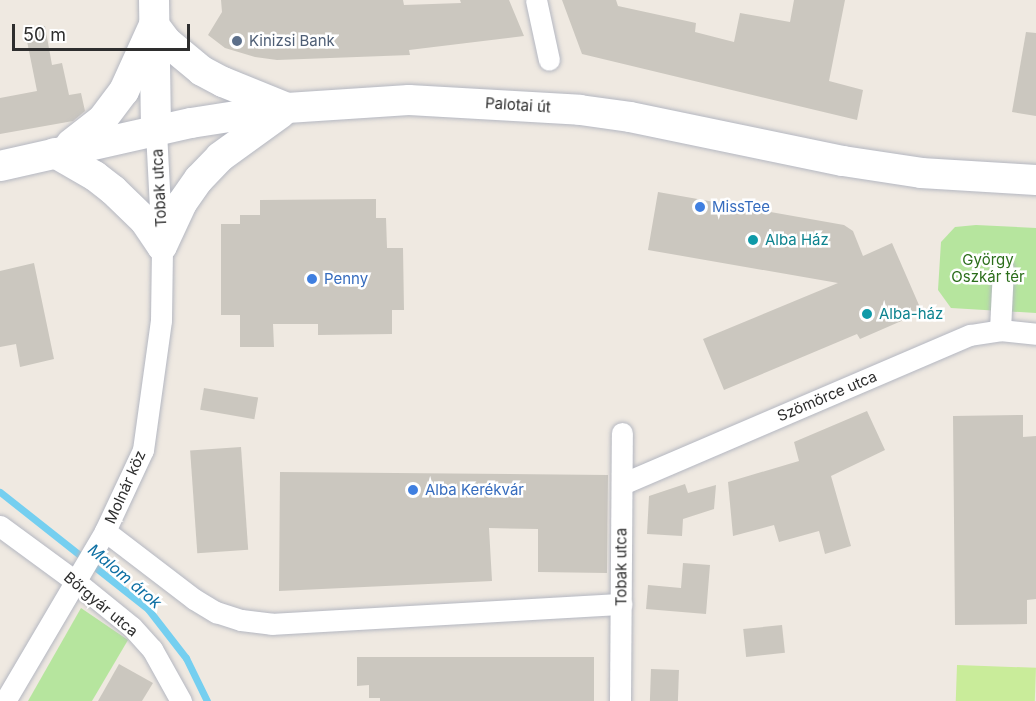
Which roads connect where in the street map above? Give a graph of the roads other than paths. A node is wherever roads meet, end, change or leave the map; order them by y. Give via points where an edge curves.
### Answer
1 (536, 0) edge
2 (154, 12) edge
3 (549, 60) dead end
4 (288, 108) junction
5 (156, 130) junction
6 (55, 153) junction
7 (0, 166) edge
8 (1036, 180) edge
9 (162, 246) junction
10 (1003, 269) dead end
11 (1000, 330) junction
12 (1036, 334) edge
13 (622, 433) dead end
14 (622, 484) junction
15 (0, 526) edge
16 (105, 531) junction
17 (78, 575) junction
18 (621, 604) junction
19 (5, 701) edge
20 (181, 701) edge
21 (620, 701) edge

1 - 3 street
2 - 4 main road via 167,42 202,71
2 - 5 main road
2 - 6 main road via 124,91 102,120
4 - 5 main road, Palotai út
4 - 8 main road, Palotai út via 409,100 580,110 921,173
4 - 9 main road via 206,171 182,203
5 - 6 main road, Palotai út
5 - 9 street, Tobak utca
6 - 7 main road, Palotai út
6 - 9 main road via 113,190 145,221
9 - 16 street, Molnár köz via 161,320 143,450
10 - 11 street
11 - 12 street, Szömörce utca
11 - 14 street, Szömörce utca via 970,335
13 - 14 street, Tobak utca
14 - 18 street, Tobak utca
15 - 17 street, Bőrgyár utca
16 - 17 street, Molnár köz
16 - 18 street via 216,612 272,624
17 - 19 street, Molnár köz
17 - 20 street, Bőrgyár utca via 145,642
18 - 21 street, Tobak utca

